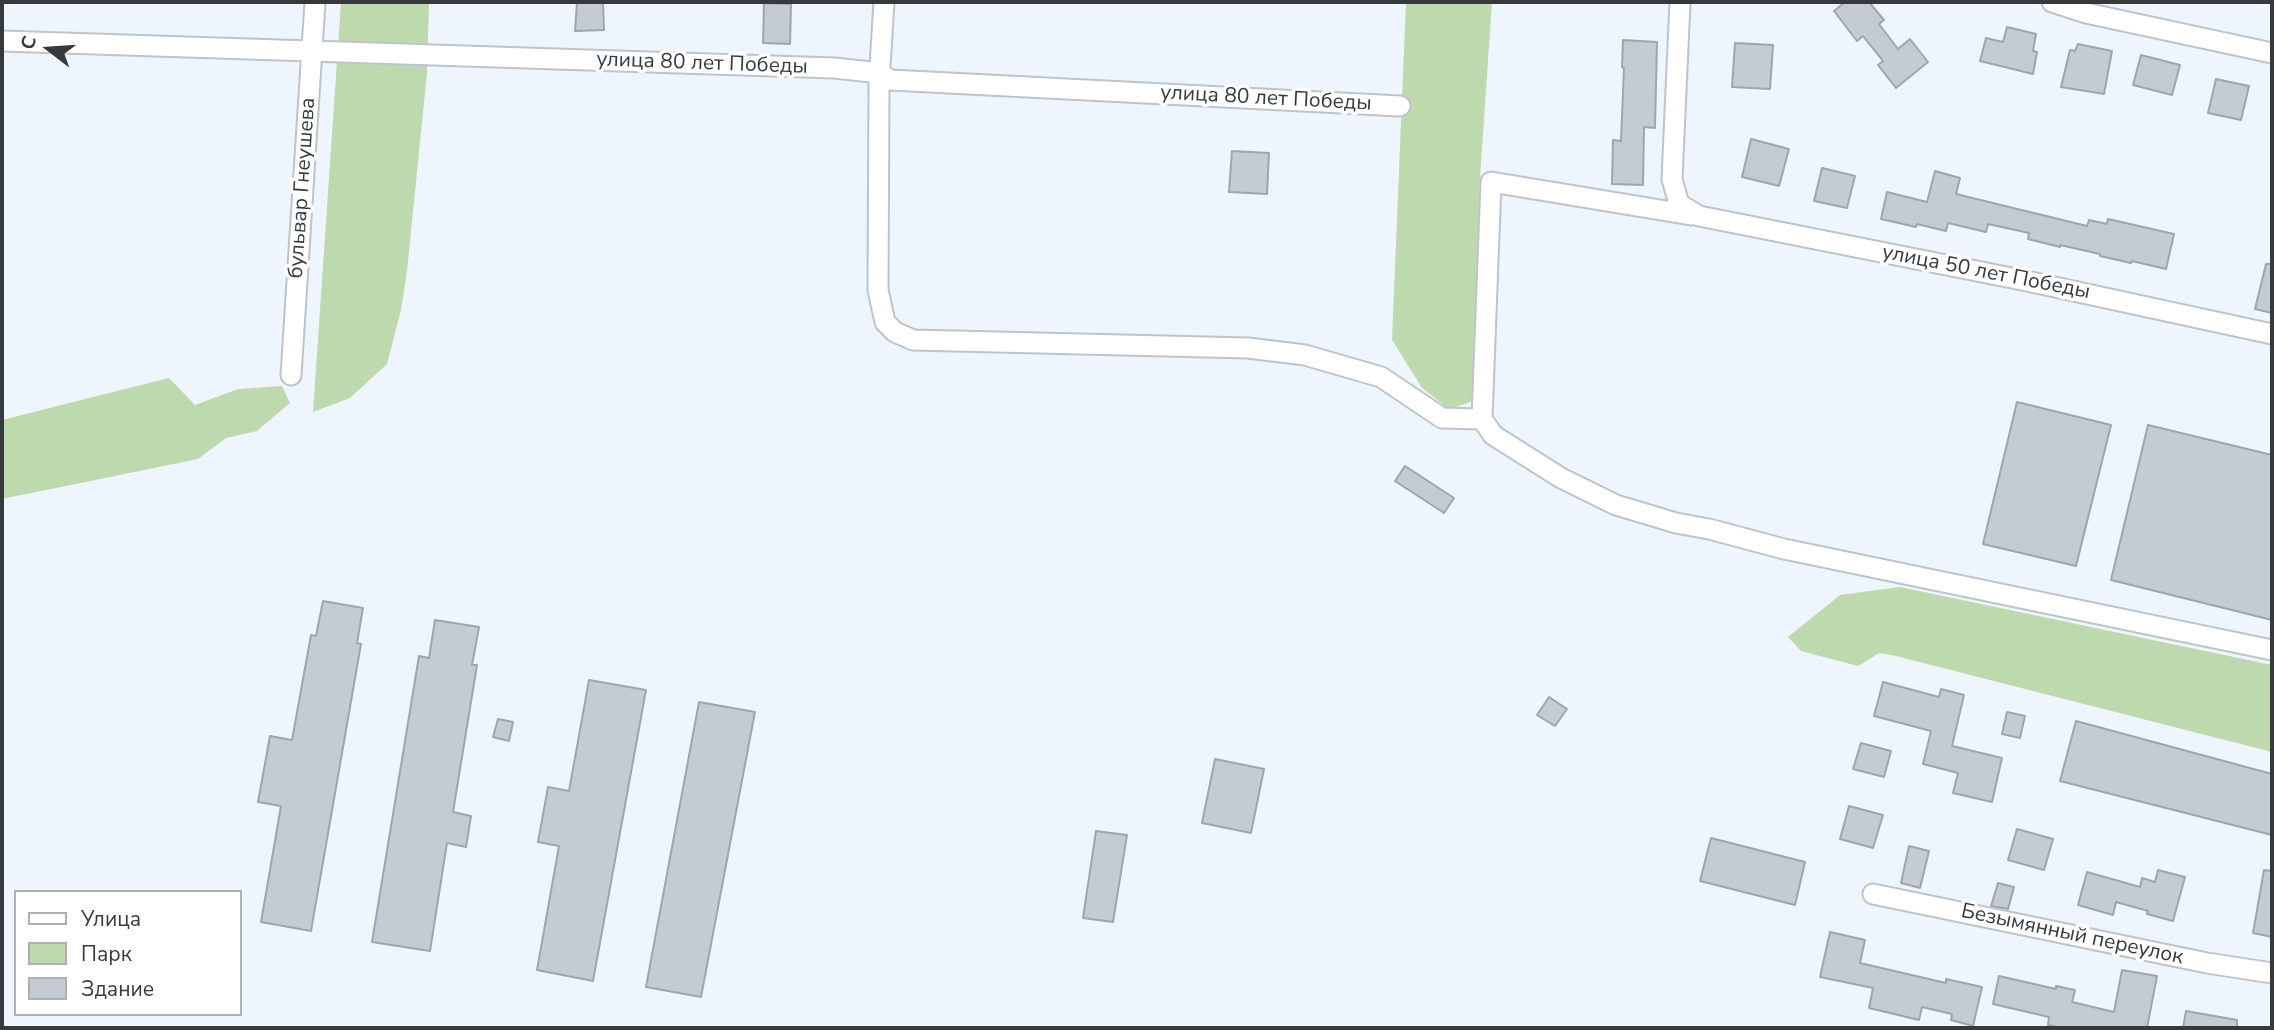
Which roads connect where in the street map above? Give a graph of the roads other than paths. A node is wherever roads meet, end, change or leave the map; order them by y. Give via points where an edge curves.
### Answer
1 (315, 2) edge
2 (884, 2) edge
3 (1680, 2) edge
4 (2052, 2) edge
5 (2, 41) edge
6 (312, 51) junction
7 (2272, 54) edge
8 (880, 73) junction
9 (1400, 106) dead end
10 (1699, 216) junction
11 (2272, 334) edge
12 (290, 375) dead end
13 (1482, 419) junction
14 (2272, 650) edge
15 (1873, 894) dead end
16 (2272, 973) edge

1 - 6 street, бульвар Гнеушева
2 - 8 street
3 - 10 street via 1672,179 1679,204
4 - 7 street
5 - 6 street, улица 80 лет Победы
6 - 8 street, улица 80 лет Победы
6 - 12 street, бульвар Гнеушева
8 - 9 street, улица 80 лет Победы via 890,80
8 - 13 street via 878,290 885,322 895,332 913,340 1248,348 1306,355 1381,377 1442,418
10 - 11 street, улица 50 лет Победы
10 - 13 street, улица 50 лет Победы via 1491,182
13 - 14 street via 1493,435 1561,478 1616,505 1676,523
15 - 16 street, Безымянный переулок

